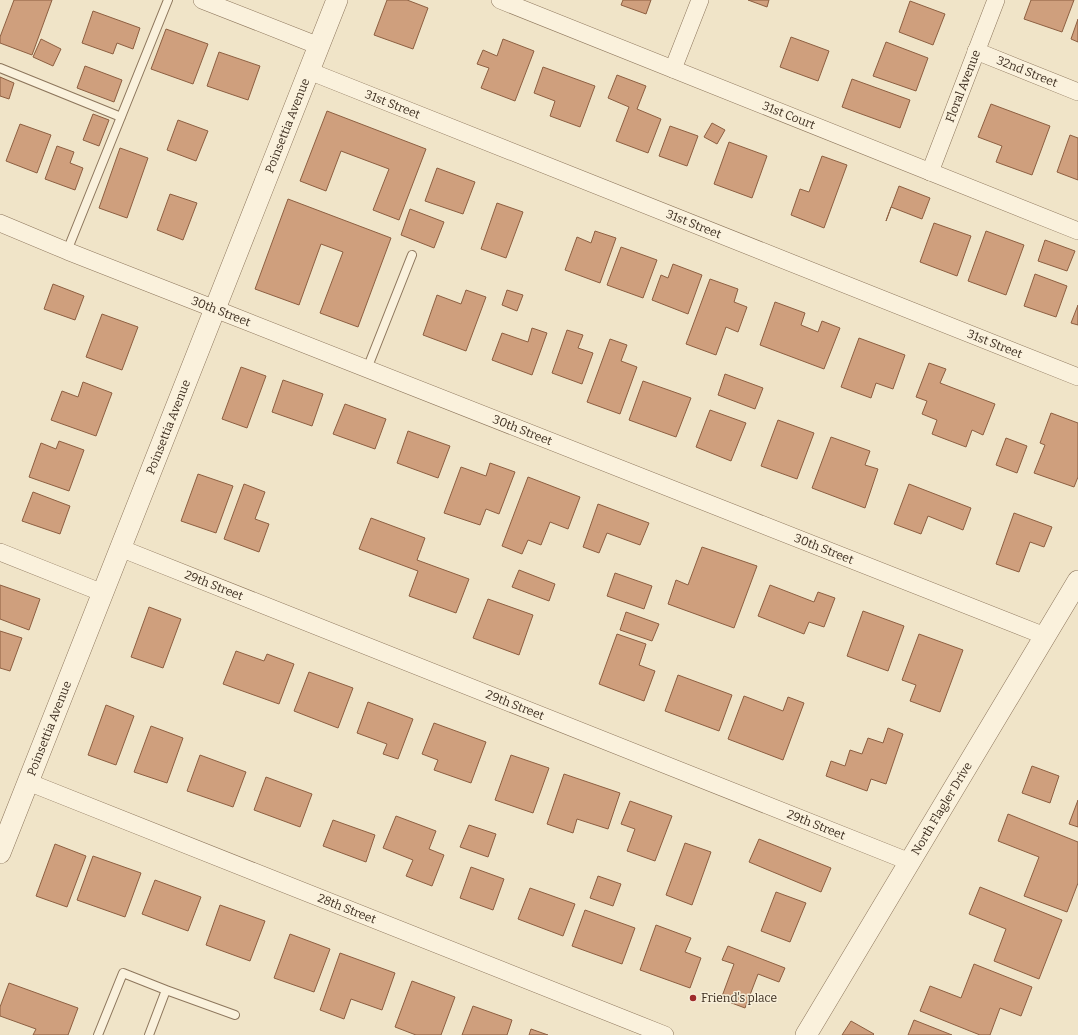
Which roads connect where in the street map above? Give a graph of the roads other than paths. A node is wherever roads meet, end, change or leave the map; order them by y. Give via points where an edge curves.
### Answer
1 (168, 0) edge
2 (202, 0) edge
3 (337, 0) edge
4 (500, 0) edge
5 (700, 0) edge
6 (996, 0) edge
7 (319, 46) junction
8 (976, 51) junction
9 (0, 68) edge
10 (673, 69) junction
11 (309, 71) junction
12 (1078, 92) edge
13 (121, 117) junction
14 (930, 172) junction
15 (0, 223) edge
16 (1078, 231) edge
17 (67, 251) junction
18 (412, 255) dead end
19 (215, 309) junction
20 (367, 369) junction
21 (1078, 377) edge
22 (120, 548) junction
23 (0, 552) edge
24 (1078, 582) edge
25 (103, 593) junction
26 (1045, 636) junction
27 (28, 782) junction
28 (0, 853) edge
29 (910, 862) junction
30 (166, 990) junction
31 (235, 1015) dead end
32 (98, 1035) edge
33 (149, 1035) edge
34 (665, 1035) edge
35 (806, 1035) edge

1 - 13 lane
2 - 7 street
3 - 7 street, Poinsettia Avenue
4 - 10 street, 31st Court
5 - 10 street
6 - 8 street, Floral Avenue
7 - 11 street, Poinsettia Avenue
8 - 12 street, 32nd Street
8 - 14 street, Floral Avenue
9 - 13 lane
10 - 14 street, 31st Court
11 - 19 street, Poinsettia Avenue
11 - 21 street, 31st Street
13 - 17 lane
14 - 16 street, 31st Court
15 - 17 street, 30th Street
17 - 19 street, 30th Street
18 - 20 lane
19 - 20 street, 30th Street
19 - 22 street, Poinsettia Avenue
20 - 26 street, 30th Street
22 - 25 street, Poinsettia Avenue
22 - 29 street, 29th Street
23 - 25 street
24 - 26 street, North Flagler Drive
25 - 27 street, Poinsettia Avenue
26 - 29 street, North Flagler Drive
27 - 28 street, Poinsettia Avenue
27 - 34 street, 28th Street
29 - 35 street, North Flagler Drive
30 - 31 lane
30 - 32 lane via 123,973
30 - 33 lane

